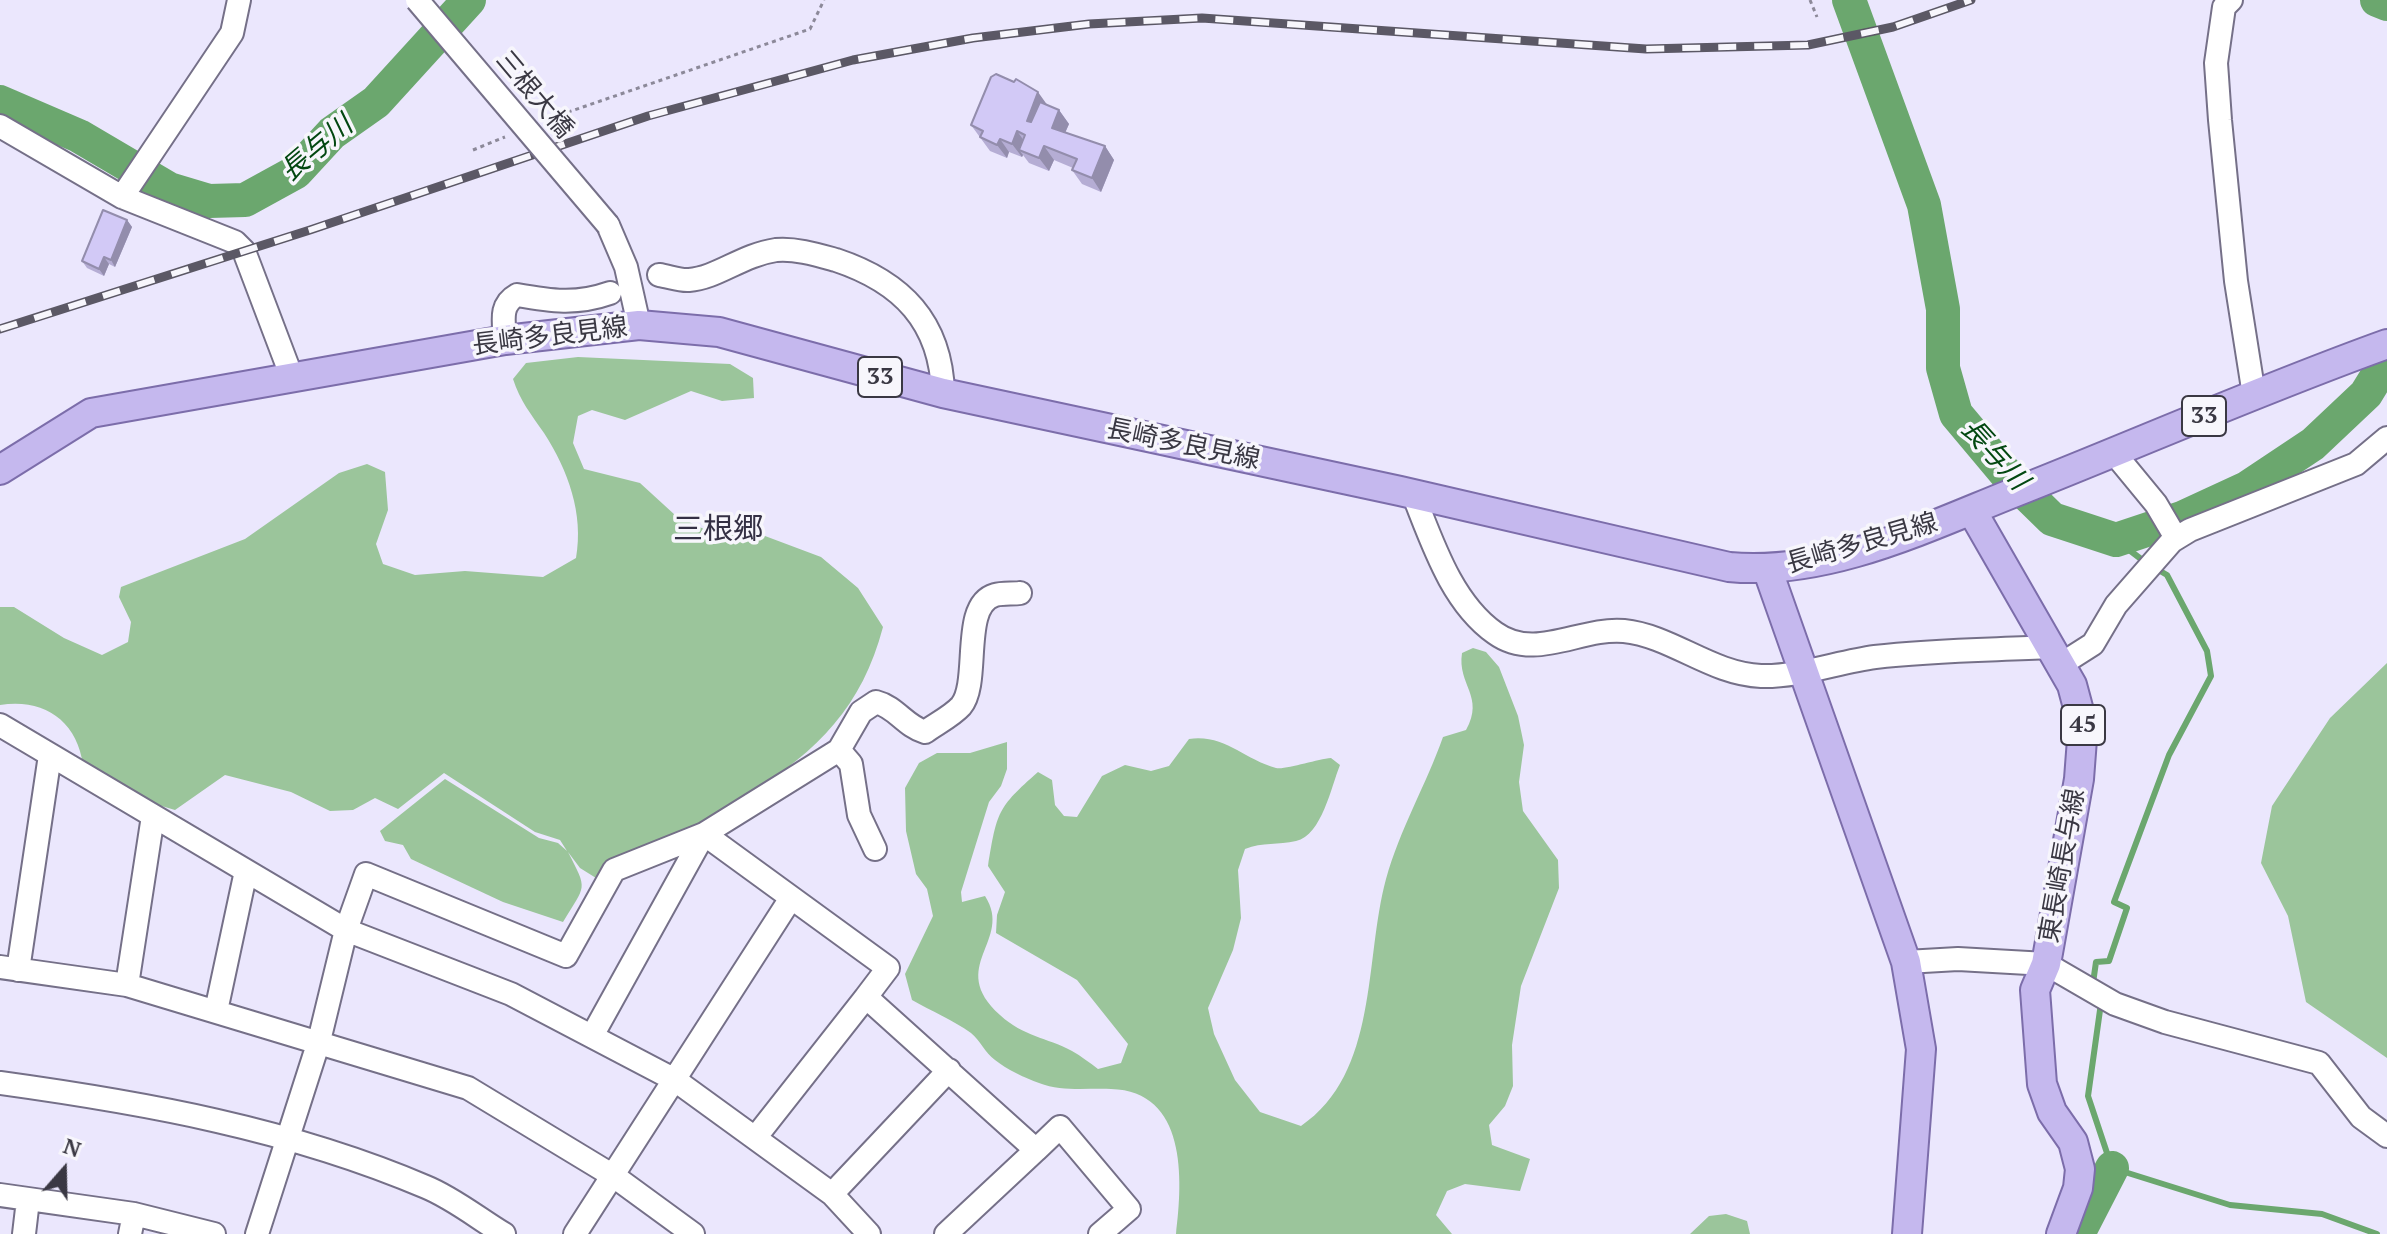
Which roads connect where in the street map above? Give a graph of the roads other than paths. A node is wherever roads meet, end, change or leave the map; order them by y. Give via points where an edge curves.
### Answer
1 (239, 0) edge
2 (417, 0) edge
3 (2231, 0) edge
4 (0, 126) edge
5 (124, 193) junction
6 (659, 275) dead end
7 (610, 293) dead end
8 (639, 325) junction
9 (505, 340) junction
10 (2387, 344) edge
11 (291, 375) junction
12 (943, 393) junction
13 (2254, 395) junction
14 (2387, 438) edge
15 (2114, 453) junction
16 (0, 470) edge
17 (1413, 494) junction
18 (1982, 507) junction
19 (2175, 538) junction
20 (1768, 571) junction
21 (1020, 593) dead end
22 (2055, 656) junction
23 (1801, 672) junction
24 (0, 725) edge
25 (839, 750) junction
26 (50, 755) junction
27 (153, 816) junction
28 (704, 834) junction
29 (875, 849) dead end
30 (246, 871) junction
31 (791, 898) junction
32 (346, 930) junction
33 (1906, 962) junction
34 (2046, 964) junction
35 (9, 968) edge
36 (127, 985) junction
37 (866, 997) junction
38 (216, 1011) junction
39 (592, 1036) junction
40 (319, 1041) junction
41 (949, 1070) junction
42 (675, 1080) junction
43 (0, 1083) edge
44 (286, 1136) junction
45 (2387, 1136) edge
46 (755, 1138) junction
47 (1036, 1150) junction
48 (615, 1177) junction
49 (832, 1194) junction
50 (0, 1195) edge
51 (28, 1200) junction
52 (132, 1224) edge
53 (24, 1234) edge
54 (214, 1234) edge
55 (257, 1234) edge
56 (504, 1234) edge
57 (575, 1234) edge
58 (693, 1234) edge
59 (869, 1234) edge
60 (946, 1234) edge
61 (1100, 1234) edge
62 (1907, 1234) edge
63 (2061, 1234) edge

1 - 5 street via 232,33
2 - 8 street, 三根大橋, bridge via 608,225 626,267
3 - 13 street via 2224,7 2217,78 2236,281
4 - 5 street
5 - 11 street via 213,231 244,251
6 - 12 street via 688,280 749,254 781,250 820,255 867,271 913,307 942,360
7 - 9 street via 585,302 559,303 517,295 504,309
8 - 9 main road, 長崎多良見線 / 33
8 - 12 main road, 長崎多良見線 / 33 via 719,332
9 - 11 main road, 長崎多良見線 / 33
10 - 13 main road, 長崎多良見線 / 33
11 - 16 main road, 長崎多良見線 / 33 via 91,413
12 - 17 main road, 長崎多良見線 / 33
13 - 15 main road, 長崎多良見線 / 33
14 - 19 street via 2356,464
15 - 18 main road, 長崎多良見線 / 33
15 - 19 street via 2156,504
17 - 20 main road, 長崎多良見線 / 33 via 1729,567
17 - 23 street via 1436,551 1468,607 1513,643 1538,645 1624,631 1728,671 1763,676
18 - 20 main road, 長崎多良見線 / 33 via 1829,559
18 - 22 main road, 東長崎長与線 / 45
19 - 22 street via 2116,605 2093,644
20 - 23 main road
21 - 25 street via 993,595 983,604 972,635 971,677 962,704 925,732 876,702 861,712
22 - 23 street via 1880,657
22 - 34 main road, 東長崎長与線 / 45 via 2072,685 2083,726 2079,779
23 - 33 main road
24 - 26 street
25 - 28 street
25 - 29 street via 851,764 859,815
26 - 27 street
26 - 35 street
27 - 30 street
27 - 36 street
28 - 31 street
28 - 32 street via 614,870 566,956 366,874
28 - 39 street
30 - 32 street
30 - 38 street
31 - 37 street via 888,968
31 - 42 street
32 - 39 street via 511,994
32 - 40 street
33 - 34 street
33 - 62 main road via 1921,1049
34 - 45 street via 2115,1004 2319,1063 2361,1117
34 - 63 main road, 東長崎長与線 / 45 via 2035,990 2042,1084 2052,1112 2073,1142 2080,1169
35 - 36 street
36 - 38 street
37 - 41 street
37 - 46 street
38 - 40 street
39 - 42 street
40 - 44 street
40 - 48 street via 468,1088
41 - 47 street
41 - 49 street
42 - 46 street
42 - 48 street
43 - 44 street via 112,1098
44 - 55 street
44 - 56 street via 428,1188
46 - 49 street
47 - 60 street
47 - 61 street via 1060,1127 1129,1209
48 - 57 street
48 - 58 street
49 - 59 street
50 - 51 street
51 - 52 street
51 - 53 street
52 - 54 street

